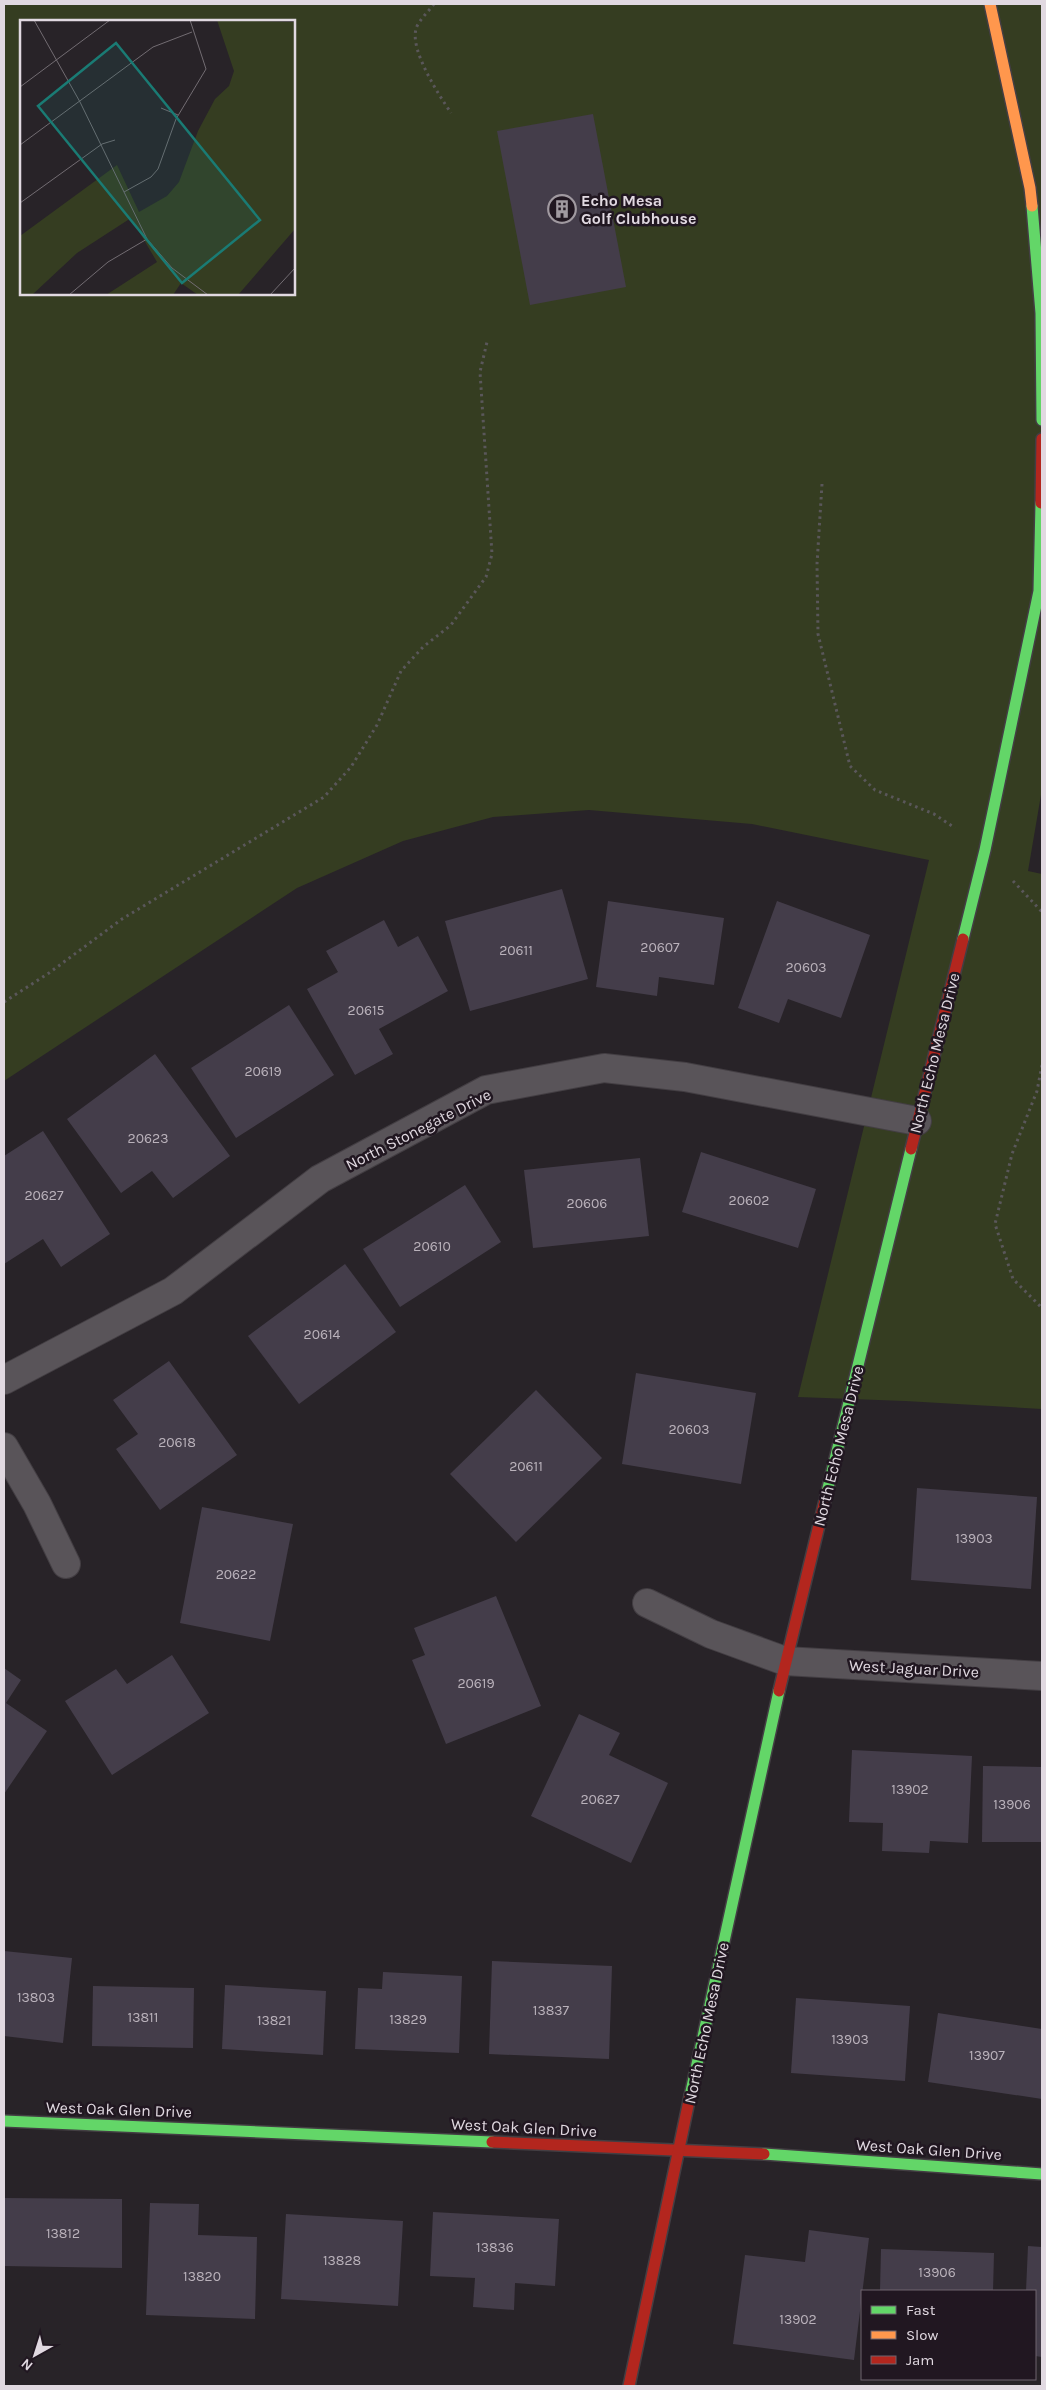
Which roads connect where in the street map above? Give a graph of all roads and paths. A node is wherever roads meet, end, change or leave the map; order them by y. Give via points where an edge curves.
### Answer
1 (434, 4) edge
2 (990, 4) edge
3 (451, 113) dead end
4 (487, 342) dead end
5 (1042, 420) edge
6 (1042, 439) edge
7 (822, 484) dead end
8 (1040, 592) edge
9 (985, 850) junction
10 (1042, 912) edge
11 (4, 1002) edge
12 (1042, 1065) edge
13 (917, 1121) junction
14 (1042, 1308) edge
15 (4, 1380) edge
16 (4, 1447) edge
17 (66, 1564) dead end
18 (647, 1603) dead end
19 (785, 1661) junction
20 (1042, 1676) edge
21 (4, 2121) edge
22 (678, 2150) junction
23 (1042, 2174) edge
24 (629, 2386) edge

1 - 3 path via 416,29 417,49 436,92
2 - 5 street via 1030,188 1041,313
4 - 11 path via 480,372 492,554 486,577 451,625 423,647 402,671 351,767 324,797 122,919
6 - 8 street, North Echo Mesa Drive
7 - 9 path via 817,564 818,634 850,766 875,790 934,814
8 - 9 street, North Echo Mesa Drive
9 - 10 path
9 - 13 street, North Echo Mesa Drive
12 - 14 path via 1037,1091 1012,1154 995,1224 1013,1279
13 - 15 street, North Stonegate Drive via 685,1077 604,1068 486,1090 320,1179 173,1291
13 - 19 street, North Echo Mesa Drive
16 - 17 street
18 - 19 street via 712,1634
19 - 20 street, West Jaguar Drive
19 - 22 street, North Echo Mesa Drive
21 - 22 street, West Oak Glen Drive
22 - 23 street, West Oak Glen Drive
22 - 24 street, North Echo Mesa Drive

